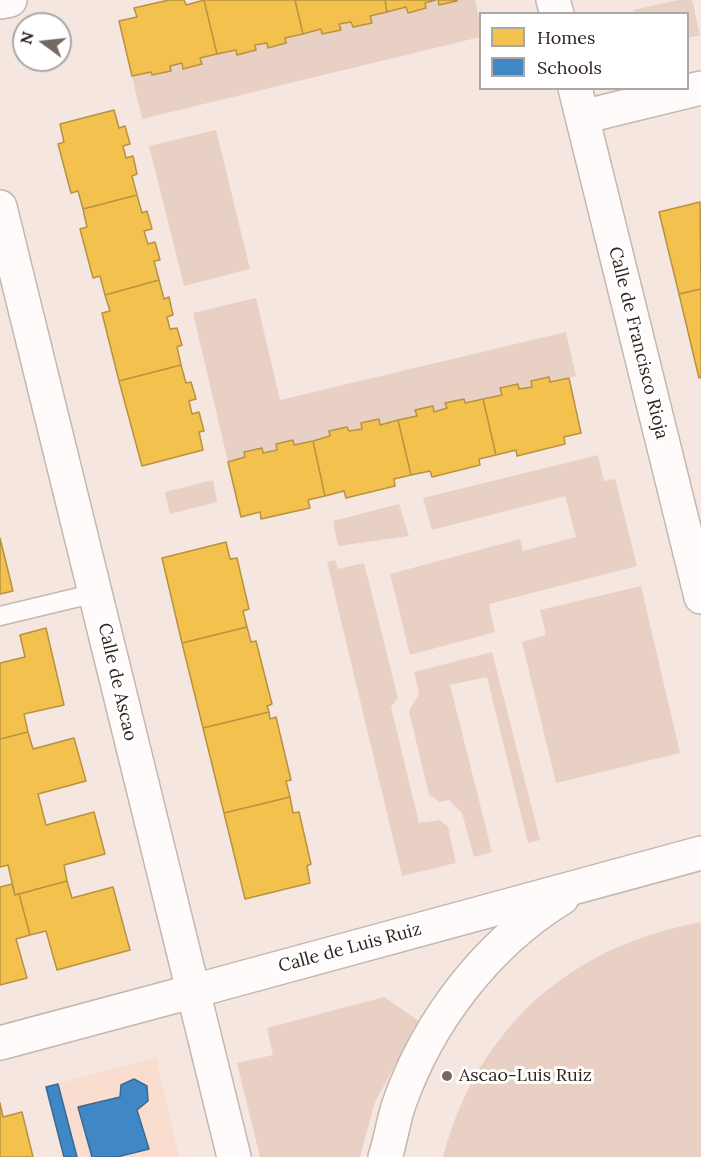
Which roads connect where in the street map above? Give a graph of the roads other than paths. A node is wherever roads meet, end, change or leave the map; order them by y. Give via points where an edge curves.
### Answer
1 (10, 0) edge
2 (0, 2) edge
3 (685, 90) edge
4 (579, 103) edge
5 (0, 207) edge
6 (96, 593) junction
7 (701, 597) edge
8 (0, 616) edge
9 (701, 854) edge
10 (591, 881) junction
11 (194, 991) junction
12 (0, 1043) edge
13 (234, 1157) edge
14 (385, 1157) edge

1 - 2 street
3 - 4 street
4 - 7 street, Calle de Francisco Rioja
5 - 6 street, Calle de Ascao
6 - 8 lane
6 - 11 street, Calle de Ascao
9 - 10 street, Calle de Luis Ruiz
10 - 11 street, Calle de Luis Ruiz
10 - 14 street via 537,914 502,944 443,1016 399,1104
11 - 12 street, Calle de Luis Ruiz
11 - 13 street, Calle de Ascao

